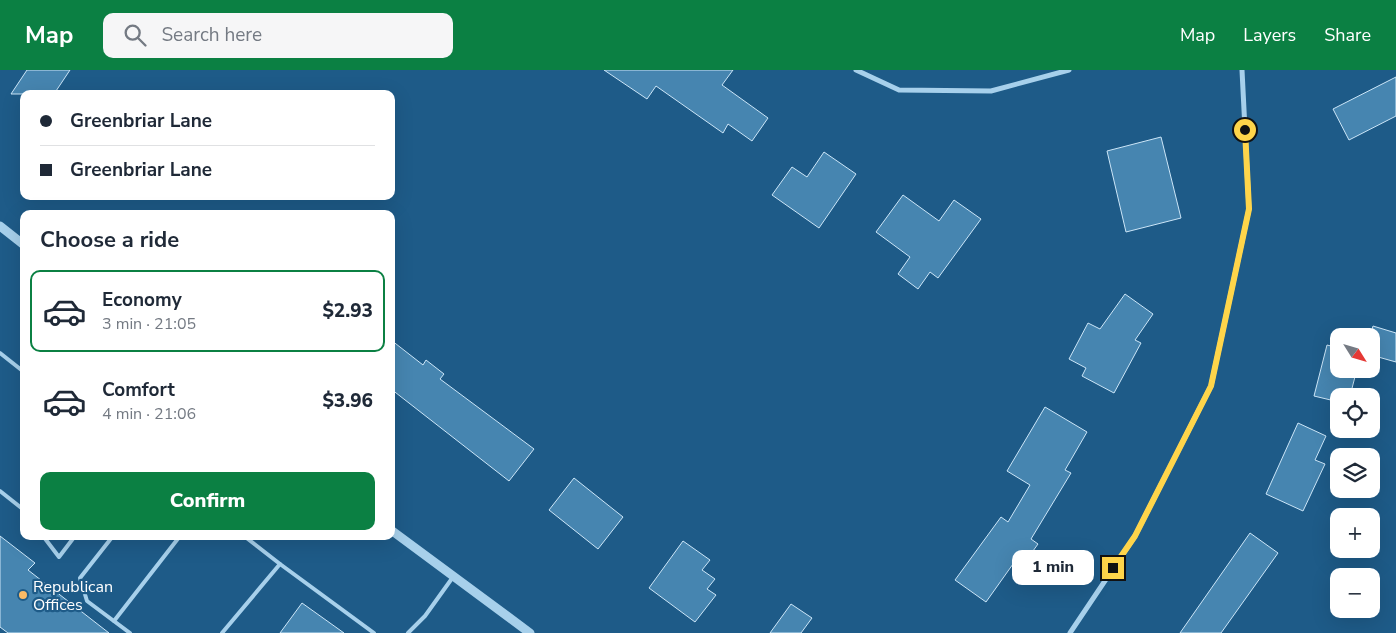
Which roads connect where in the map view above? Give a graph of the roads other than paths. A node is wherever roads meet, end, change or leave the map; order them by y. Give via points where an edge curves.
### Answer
1 (856, 70) edge
2 (1069, 70) edge
3 (1242, 70) edge
4 (0, 226) edge
5 (20, 242) edge
6 (0, 353) edge
7 (20, 369) edge
8 (0, 491) edge
9 (20, 507) edge
10 (395, 533) edge
11 (46, 540) edge
12 (72, 540) edge
13 (110, 540) edge
14 (177, 540) edge
15 (249, 540) edge
16 (280, 564) junction
17 (453, 576) junction
18 (114, 621) junction
19 (130, 633) edge
20 (222, 633) edge
21 (374, 633) edge
22 (408, 633) edge
23 (530, 633) edge
24 (1070, 633) edge

1 - 2 street via 899,90 991,91
3 - 24 street via 1249,209 1211,386 1135,536
4 - 5 street
6 - 7 lane
8 - 9 lane
10 - 17 street
11 - 12 lane via 59,557
13 - 18 lane via 80,578 87,601
14 - 18 lane
15 - 16 lane
16 - 20 lane
16 - 21 lane
17 - 22 lane via 425,616
17 - 23 street
18 - 19 lane

